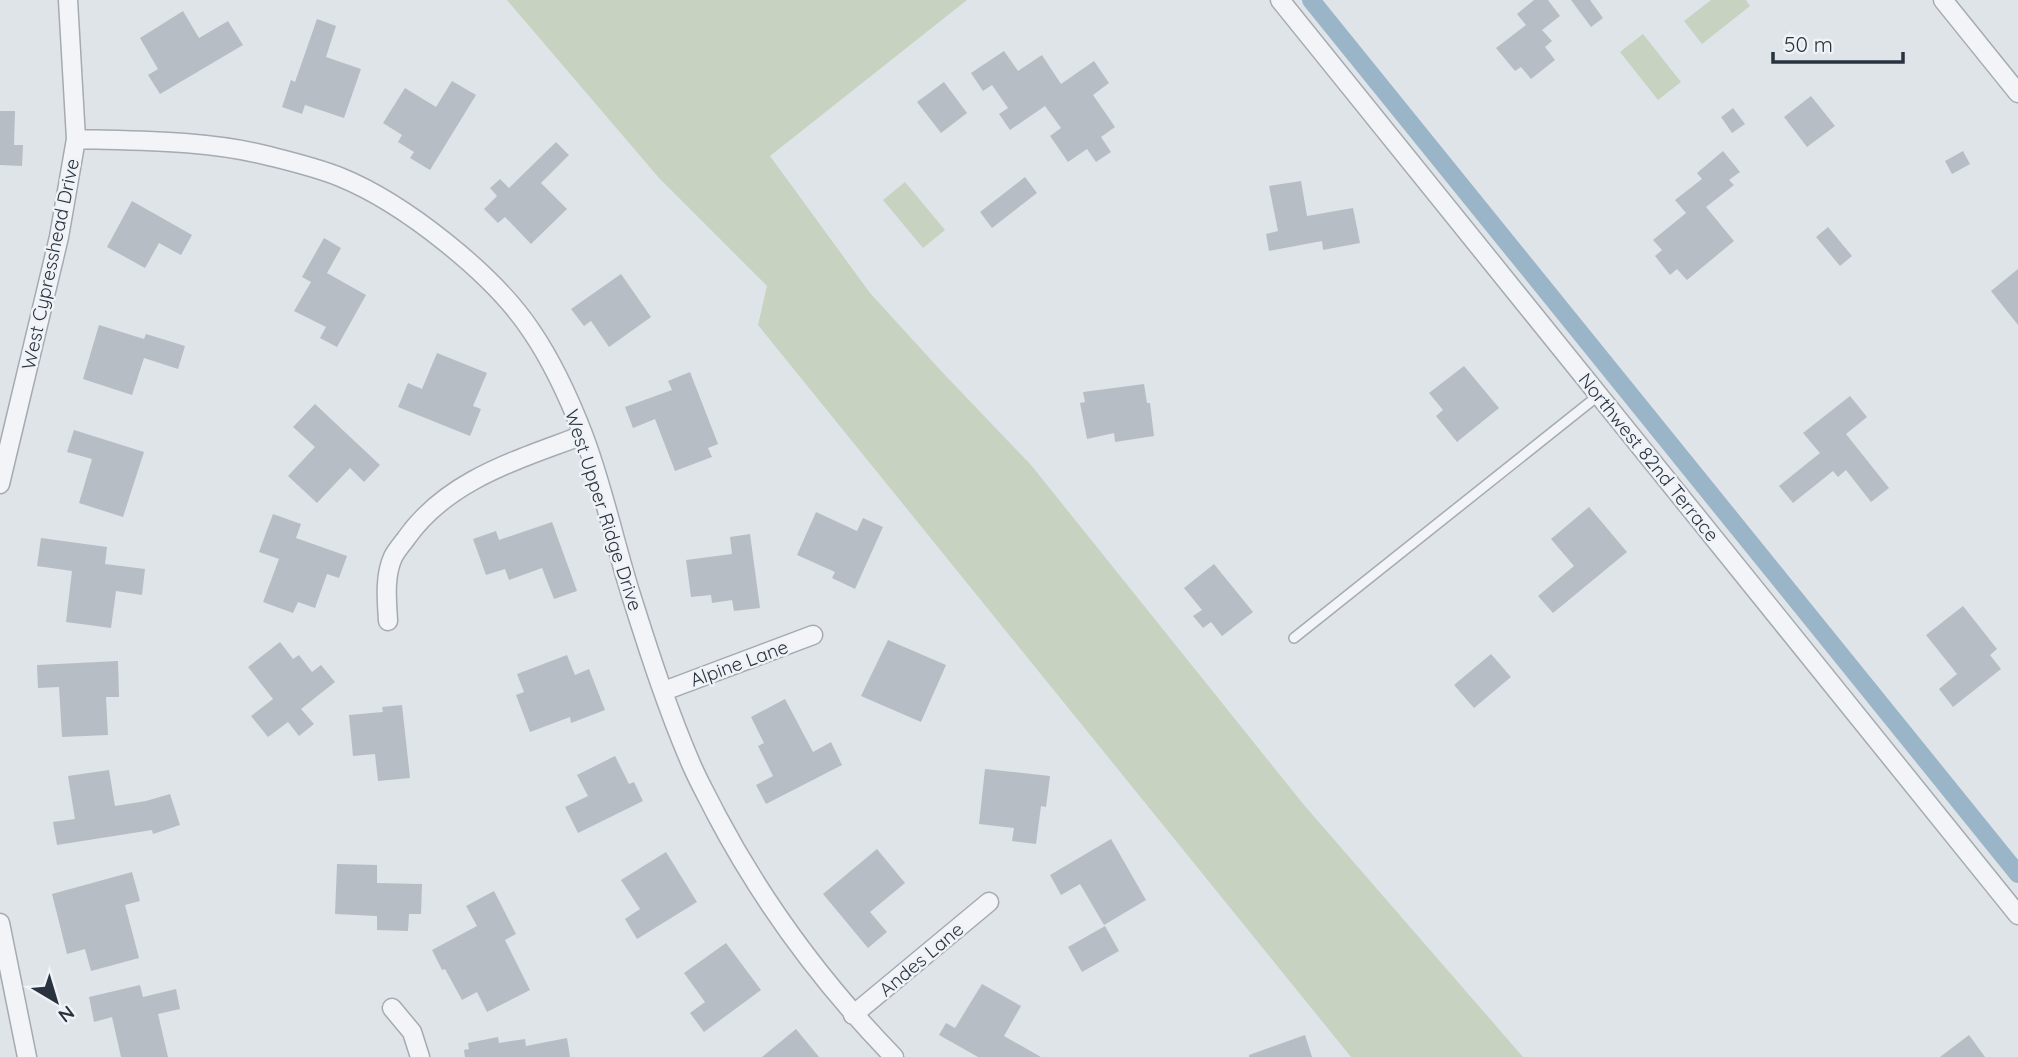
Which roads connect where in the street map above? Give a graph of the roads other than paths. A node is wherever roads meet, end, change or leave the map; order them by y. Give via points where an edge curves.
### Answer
1 (68, 0) edge
2 (1280, 0) edge
3 (1943, 0) edge
4 (2018, 93) edge
5 (76, 139) junction
6 (1599, 395) junction
7 (583, 435) junction
8 (0, 484) edge
9 (387, 621) dead end
10 (813, 635) dead end
11 (1294, 638) dead end
12 (664, 691) junction
13 (989, 902) dead end
14 (2018, 915) edge
15 (0, 923) edge
16 (392, 1008) dead end
17 (853, 1015) junction
18 (27, 1057) edge
19 (420, 1057) edge
20 (894, 1057) edge

1 - 5 street, West Cypresshead Drive
2 - 6 street, Northwest 82nd Terrace
3 - 4 street
5 - 7 street, West Upper Ridge Drive via 177,141 267,155 340,177 391,202 492,284 530,329 557,374
5 - 8 street, West Cypresshead Drive via 59,237
6 - 11 lane
6 - 14 street, Northwest 82nd Terrace
7 - 9 street via 482,474 442,499 413,528 393,558 386,586
7 - 12 street, West Upper Ridge Drive
10 - 12 street, Alpine Lane
12 - 17 street, West Upper Ridge Drive via 692,767 744,867 799,949
13 - 17 street, Andes Lane
15 - 18 street
16 - 19 street via 412,1032
17 - 20 street, West Upper Ridge Drive

